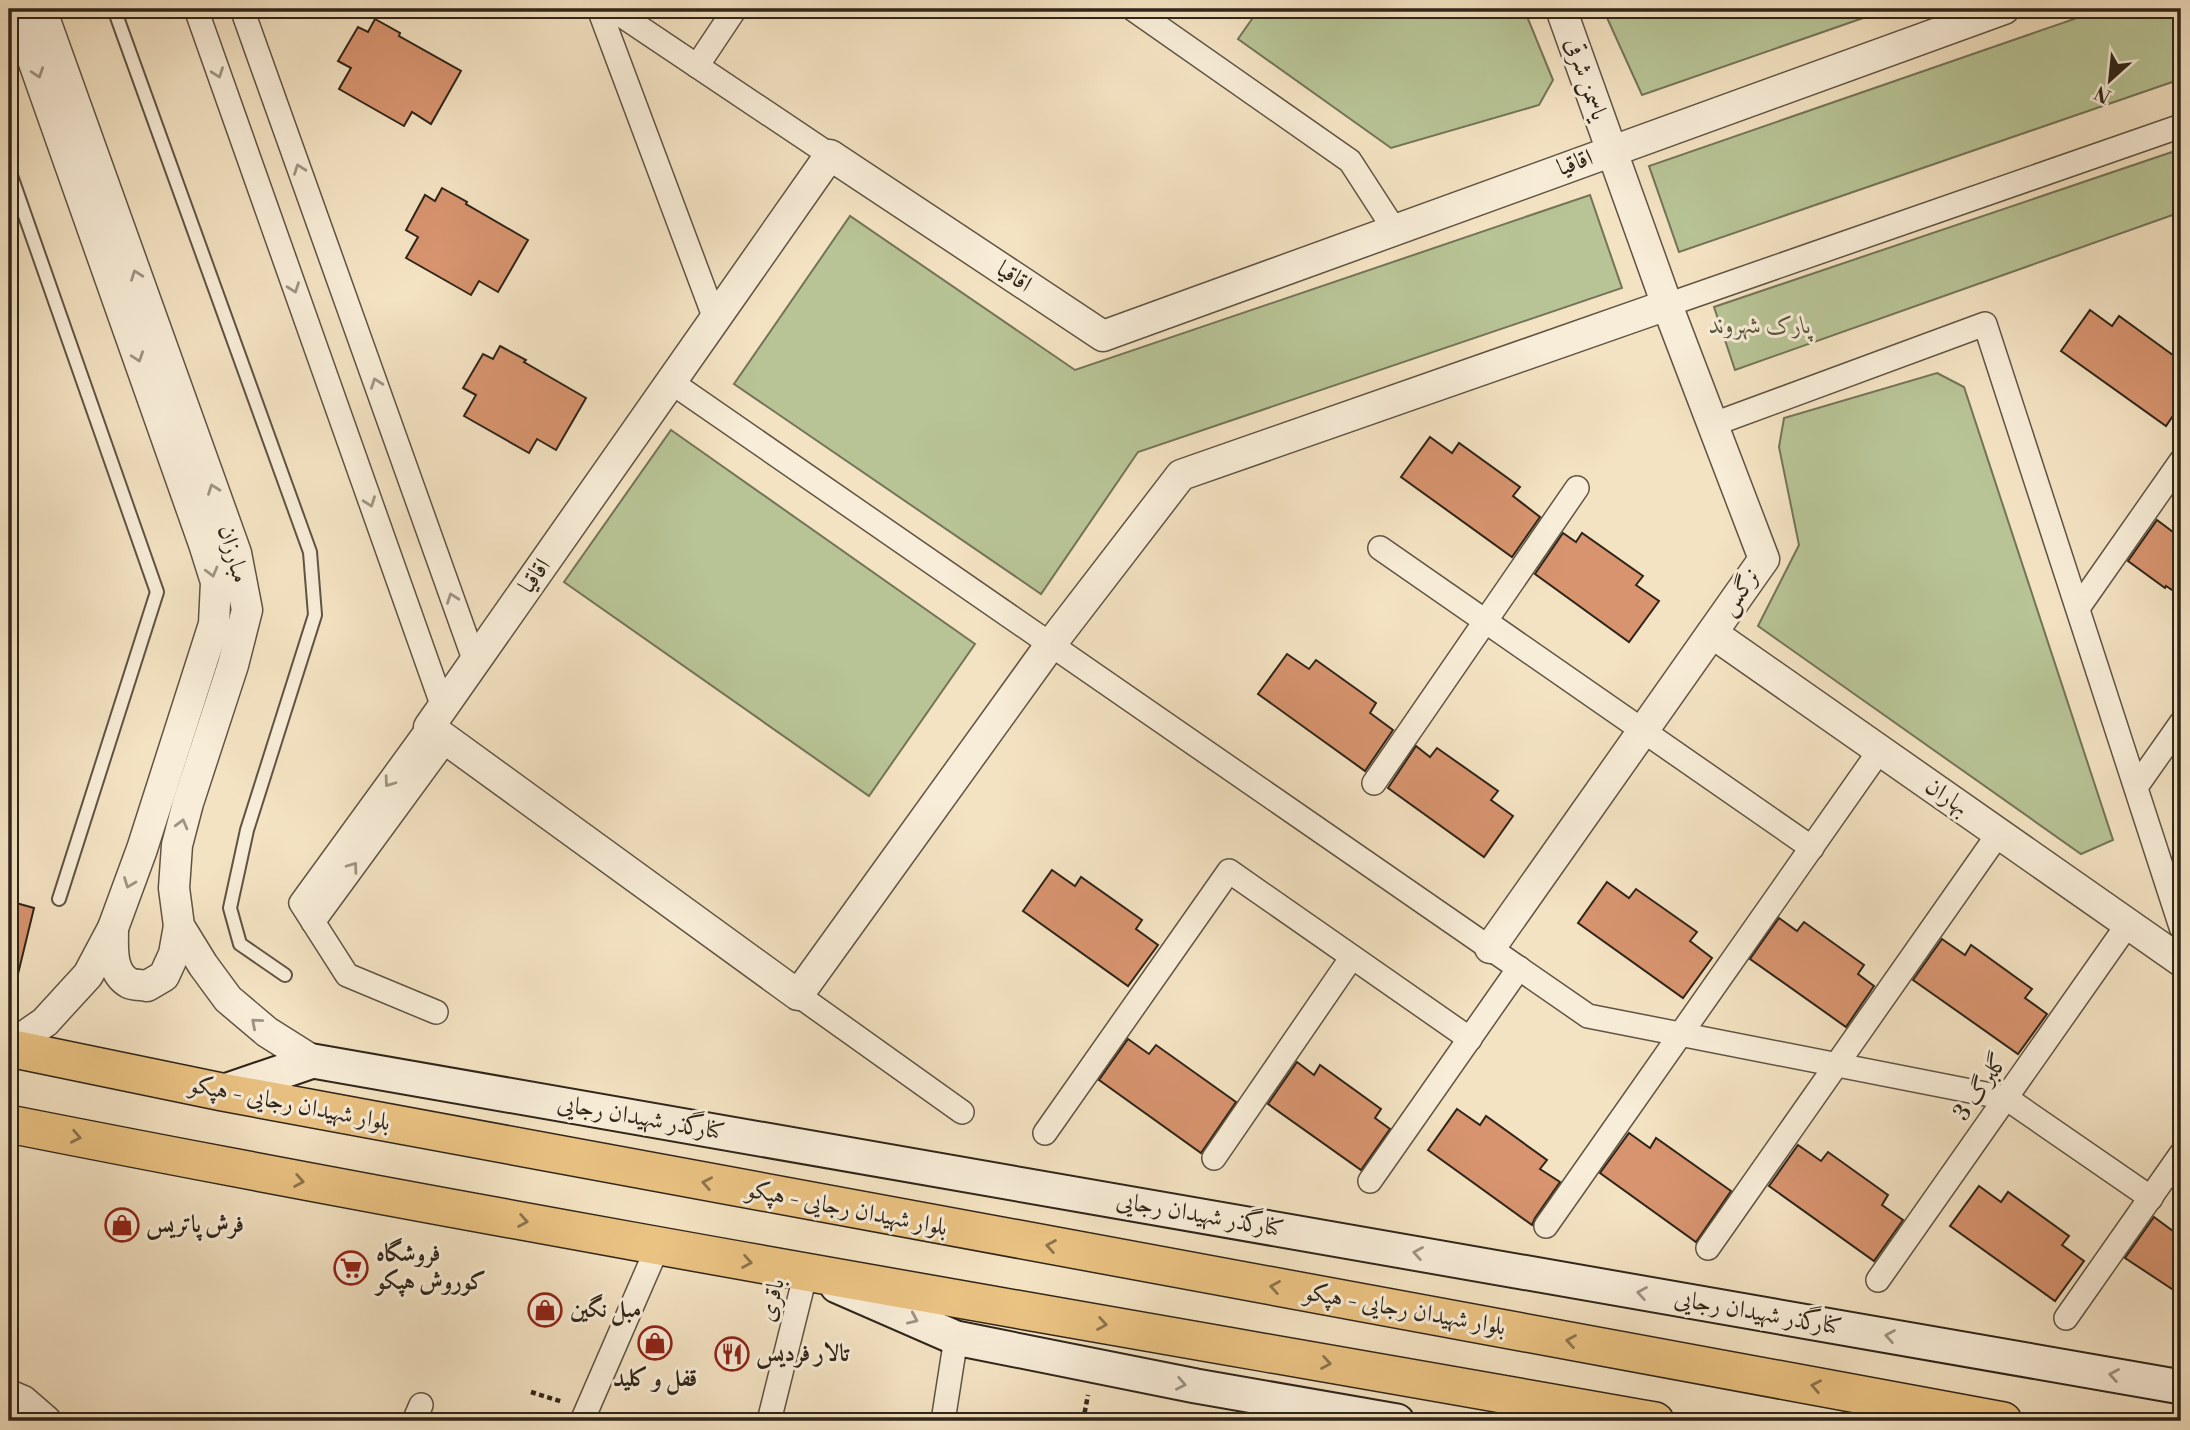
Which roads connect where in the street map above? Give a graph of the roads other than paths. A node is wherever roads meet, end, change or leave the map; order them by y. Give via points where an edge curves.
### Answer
1 (15, 9) edge
2 (41, 9) edge
3 (114, 9) edge
4 (196, 9) edge
5 (242, 9) edge
6 (599, 9) edge
7 (612, 9) edge
8 (735, 9) edge
9 (1133, 9) edge
10 (1561, 9) edge
11 (2004, 9) edge
12 (697, 66) junction
13 (2181, 125) edge
14 (1611, 150) junction
15 (830, 155) junction
16 (9, 170) edge
17 (1394, 229) junction
18 (1667, 305) junction
19 (715, 319) junction
20 (671, 382) junction
21 (1714, 424) junction
22 (2181, 461) edge
23 (1577, 488) dead end
24 (1381, 548) dead end
25 (2078, 608) junction
26 (1485, 621) junction
27 (1712, 633) junction
28 (1051, 644) junction
29 (475, 662) junction
30 (2181, 723) edge
31 (440, 725) junction
32 (1643, 731) junction
33 (1880, 750) junction
34 (1374, 783) dead end
35 (2136, 787) junction
36 (1999, 833) junction
37 (1812, 848) junction
38 (58, 899) dead end
39 (2128, 924) junction
40 (179, 926) junction
41 (2181, 927) edge
42 (113, 928) junction
43 (1490, 948) junction
44 (1352, 957) junction
45 (2181, 961) edge
46 (1519, 968) junction
47 (285, 975) dead end
48 (798, 995) junction
49 (436, 1012) dead end
50 (1681, 1034) junction
51 (1470, 1039) junction
52 (9, 1047) edge
53 (313, 1061) junction
54 (1836, 1064) junction
55 (222, 1092) junction
56 (2006, 1098) junction
57 (962, 1112) dead end
58 (9, 1124) edge
59 (1045, 1133) dead end
60 (2181, 1154) edge
61 (1214, 1157) dead end
62 (1370, 1181) dead end
63 (2151, 1198) junction
64 (1546, 1226) dead end
65 (658, 1246) junction
66 (1708, 1248) dead end
67 (806, 1272) junction
68 (1878, 1280) dead end
69 (2066, 1318) dead end
70 (956, 1338) junction
71 (2181, 1387) edge
72 (9, 1395) edge
73 (1340, 1416) edge
74 (46, 1421) edge
75 (582, 1421) edge
76 (769, 1421) edge
77 (943, 1421) edge
78 (1396, 1421) edge
79 (1655, 1421) edge
80 (2003, 1421) edge

1 -> 42 street, مبارزان via 216,582 214,624
40 -> 2 street, مبارزان via 174,888 177,845 247,610 236,553
3 - 47 lane via 310,552 315,615 247,830 230,908 240,944
4 -> 31 street
29 -> 5 street
6 - 19 street
7 - 12 street
8 - 12 street
9 - 17 street via 1350,161
10 - 14 street, یاسمن شرقی
11 - 14 street, اقاقیا
12 - 15 street
13 - 18 street
14 - 17 street, اقاقیا
14 - 18 street, نرگس
15 - 17 street, اقاقیا via 1103,336
15 - 19 street, اقاقیا
16 - 38 lane via 158,592
18 - 21 street, نرگس
18 - 28 street via 1181,475
19 - 20 street, اقاقیا
20 - 28 street
20 - 29 street, اقاقیا
21 - 25 street via 1985,324
21 - 27 street, نرگس via 1764,559
22 - 25 street
23 - 26 street
24 - 26 street
25 - 35 street
26 - 32 street
26 - 34 street
27 - 32 street, نرگس
27 - 33 street, بهاران
28 - 43 street
28 - 48 street
29 - 31 street, اقاقیا
30 - 35 street
31 - 48 street
31 - 49 street via 307,913 347,975
32 - 37 street
32 - 43 street, نرگس
33 - 36 street, بهاران
33 - 37 street
35 - 41 street
36 - 39 street, بهاران
36 - 54 street
37 - 50 street
39 - 45 street, بهاران
39 - 56 street, گلبرگ 3
40 - 42 street via 164,976 147,986 129,983 118,972
53 -> 40 street, مبارزان via 267,1032 228,999
42 - 52 street, مبارزان via 88,975 45,1022
43 - 46 street
44 - 51 street
44 - 59 street via 1229,871
44 - 61 street
46 - 50 street via 1588,1016
46 - 51 street
48 - 57 street
50 - 54 street
50 - 64 street
51 - 62 street
52 - 55 main road, بلوار شهیدان رجایی - هپکو
53 - 55 main road, کنارگذر شهیدان رجایی
71 -> 53 main road, کنارگذر شهیدان رجایی
54 - 56 street
54 - 66 street
80 -> 55 main road, بلوار شهیدان رجایی - هپکو
56 - 63 street
56 - 68 street, گلبرگ 3
58 -> 65 main road
60 - 63 street
63 - 69 street
65 -> 67 main road
65 - 75 street
67 -> 70 main road
67 - 76 street, باقری
67 -> 79 main road
70 -> 73 main road
70 - 77 street
72 - 74 street
73 - 78 main road

